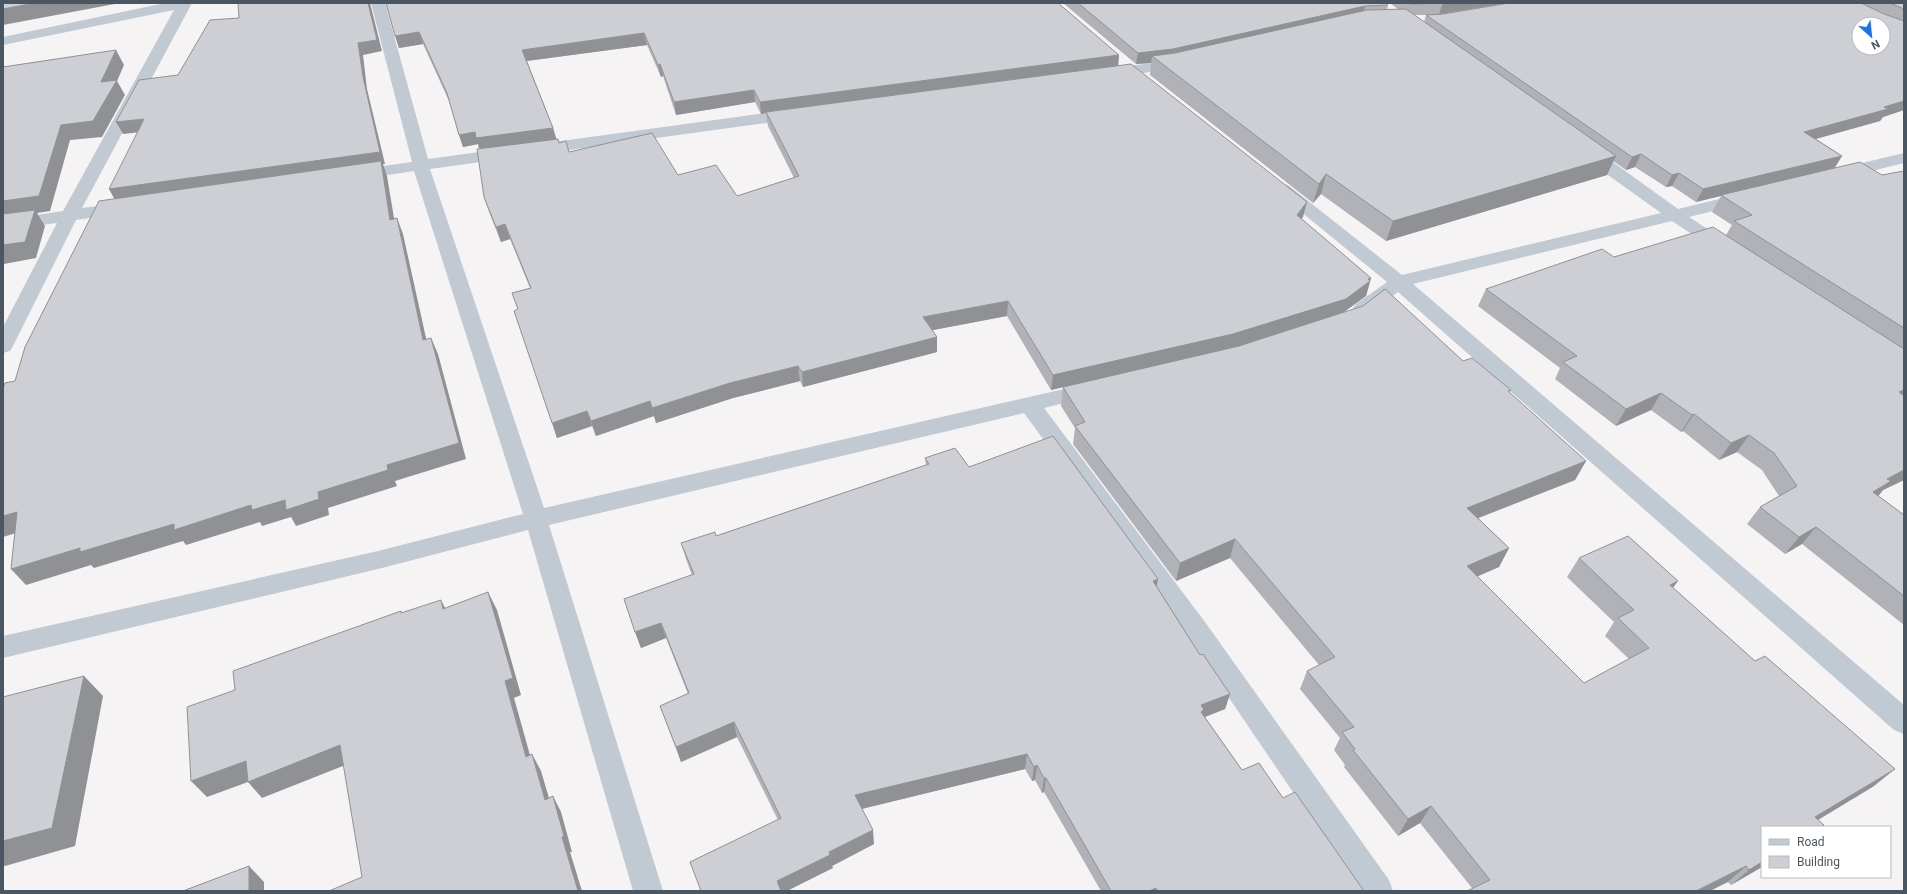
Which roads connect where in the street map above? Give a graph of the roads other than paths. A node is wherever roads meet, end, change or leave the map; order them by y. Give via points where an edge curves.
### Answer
1 (184, 3) edge
2 (378, 3) edge
3 (3, 41) edge
4 (1114, 54) edge
5 (1194, 61) edge
6 (1132, 70) junction
7 (1093, 75) edge
8 (1151, 85) edge
9 (808, 112) edge
10 (1572, 141) edge
11 (1904, 158) edge
12 (421, 166) junction
13 (343, 177) edge
14 (1268, 179) edge
15 (1820, 179) edge
16 (1759, 194) edge
17 (140, 205) edge
18 (70, 215) junction
19 (1675, 215) junction
20 (3, 224) edge
21 (1741, 258) edge
22 (1399, 282) junction
23 (1349, 319) edge
24 (3, 346) edge
25 (1106, 387) edge
26 (1030, 405) junction
27 (536, 519) junction
28 (3, 647) edge
29 (1904, 722) edge
30 (648, 891) edge
31 (1378, 891) edge

1 - 3 street
1 - 18 street
2 - 12 street
4 - 6 street
5 - 6 street
6 - 7 street
6 - 8 street
9 - 12 street
10 - 19 street
11 - 15 street
12 - 13 street
12 - 27 street
14 - 22 street
16 - 19 street
17 - 18 street
18 - 20 street
18 - 24 street
19 - 21 street
19 - 22 street
22 - 23 street
22 - 29 street
25 - 26 street
26 - 27 street
26 - 31 street via 1196,629
27 - 28 street via 378,560
27 - 30 street

